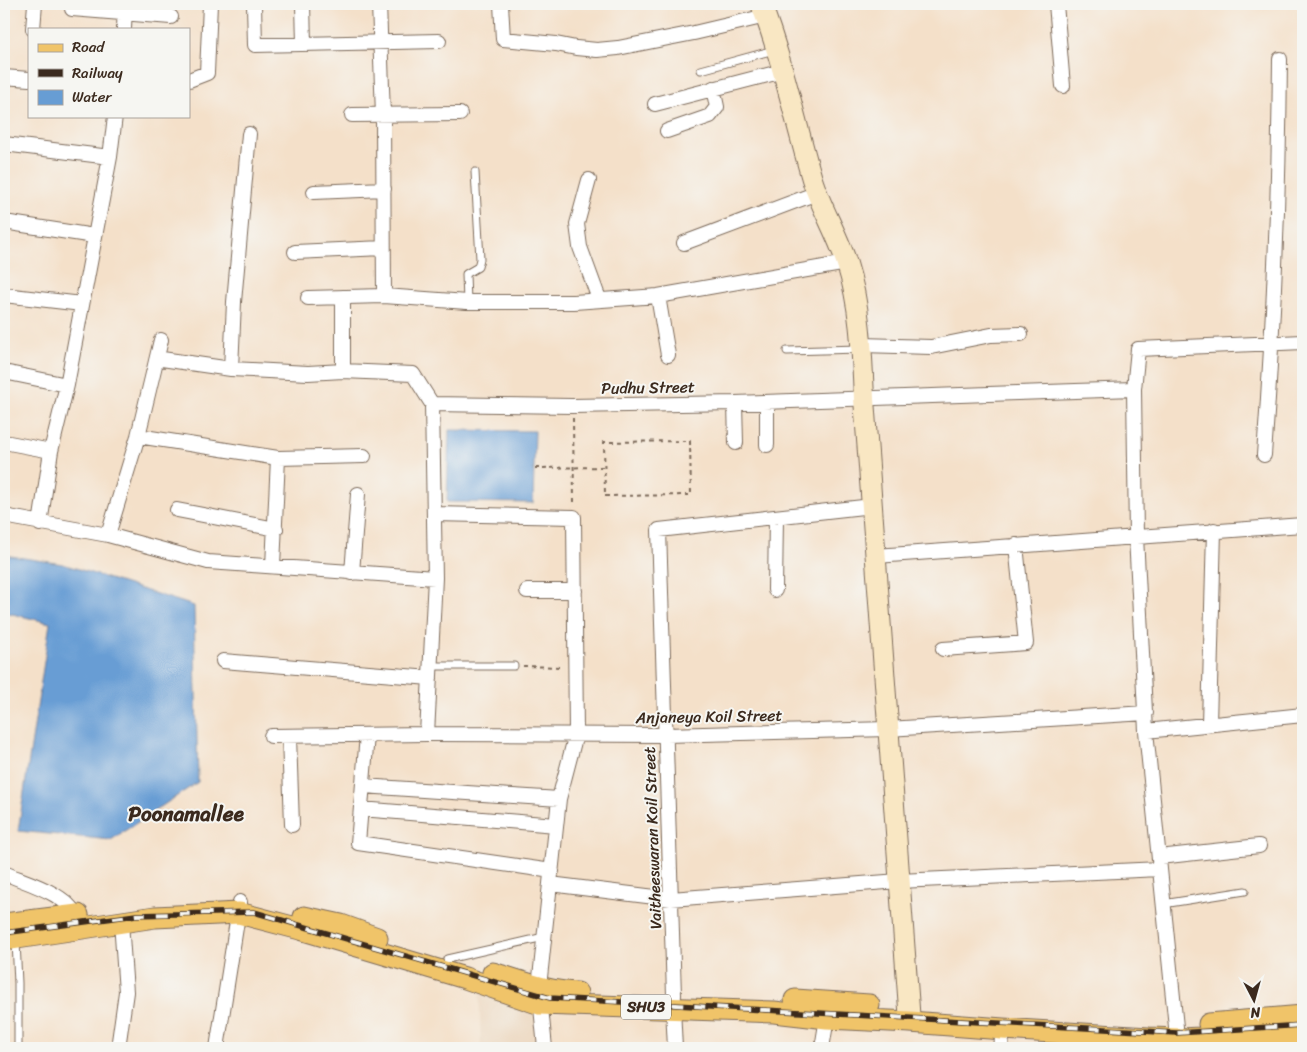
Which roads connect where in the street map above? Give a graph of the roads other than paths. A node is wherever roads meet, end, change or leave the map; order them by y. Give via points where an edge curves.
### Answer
1 (35, 4) edge
2 (210, 4) edge
3 (254, 4) edge
4 (303, 4) edge
5 (380, 4) edge
6 (501, 4) edge
7 (1056, 4) edge
8 (125, 8) edge
9 (72, 9) dead end
10 (764, 10) edge
11 (171, 17) dead end
12 (33, 28) edge
13 (124, 28) edge
14 (382, 41) junction
15 (439, 41) dead end
16 (304, 44) junction
17 (777, 49) junction
18 (1280, 59) dead end
19 (701, 70) dead end
20 (783, 71) junction
21 (28, 77) edge
22 (4, 78) edge
23 (190, 80) edge
24 (1063, 86) dead end
25 (713, 88) junction
26 (655, 104) dead end
27 (460, 114) dead end
28 (352, 115) dead end
29 (383, 115) junction
30 (115, 118) edge
31 (667, 130) dead end
32 (249, 134) dead end
33 (4, 144) edge
34 (110, 157) junction
35 (476, 172) dead end
36 (589, 180) dead end
37 (384, 189) junction
38 (314, 192) dead end
39 (817, 193) junction
40 (4, 222) edge
41 (94, 236) junction
42 (684, 243) dead end
43 (384, 248) junction
44 (295, 252) dead end
45 (847, 263) junction
46 (4, 295) edge
47 (343, 296) junction
48 (384, 296) junction
49 (658, 296) junction
50 (308, 298) dead end
51 (598, 299) junction
52 (467, 302) junction
53 (82, 304) junction
54 (1021, 334) dead end
55 (161, 340) dead end
56 (1272, 342) junction
57 (1303, 342) edge
58 (862, 347) junction
59 (786, 351) dead end
60 (668, 355) dead end
61 (157, 360) junction
62 (231, 369) junction
63 (343, 371) junction
64 (4, 372) edge
65 (67, 385) junction
66 (1134, 389) junction
67 (864, 399) junction
68 (768, 402) junction
69 (735, 403) junction
70 (432, 404) junction
71 (138, 436) junction
72 (4, 442) edge
73 (736, 443) dead end
74 (768, 445) dead end
75 (51, 451) junction
76 (364, 456) dead end
77 (1264, 456) dead end
78 (278, 458) junction
79 (358, 494) dead end
80 (872, 506) junction
81 (177, 510) dead end
82 (434, 514) junction
83 (4, 516) edge
84 (776, 516) junction
85 (40, 524) junction
86 (1303, 525) edge
87 (276, 529) junction
88 (1214, 530) junction
89 (108, 535) junction
90 (1136, 536) junction
91 (1016, 545) junction
92 (876, 556) junction
93 (273, 566) junction
94 (352, 573) junction
95 (435, 578) junction
96 (775, 590) dead end
97 (527, 591) dead end
98 (575, 592) junction
99 (943, 649) dead end
100 (223, 661) dead end
101 (514, 666) road end
102 (430, 672) junction
103 (1146, 713) junction
104 (1303, 715) edge
105 (1209, 724) junction
106 (888, 729) junction
107 (1146, 731) junction
108 (427, 734) junction
109 (576, 734) junction
110 (367, 735) junction
111 (666, 735) junction
112 (271, 736) dead end
113 (289, 736) junction
114 (363, 786) junction
115 (559, 799) junction
116 (361, 809) junction
117 (292, 825) dead end
118 (556, 825) junction
119 (1259, 846) dead end
120 (1159, 863) junction
121 (4, 873) edge
122 (551, 878) junction
123 (899, 881) junction
124 (1244, 891) dead end
125 (671, 899) junction
126 (1163, 904) junction
127 (239, 908) junction
128 (121, 922) junction
129 (78, 923) junction
130 (8, 934) edge
131 (544, 938) junction
132 (447, 959) junction
133 (539, 995) junction
134 (674, 1002) junction
135 (909, 1014) junction
136 (1303, 1016) edge
137 (826, 1018) junction
138 (1303, 1033) edge
139 (1179, 1038) edge
140 (1002, 1039) edge
141 (18, 1048) edge
142 (118, 1048) edge
143 (217, 1048) edge
144 (546, 1048) edge
145 (675, 1048) edge
146 (822, 1048) edge

1 - 12 street
2 - 23 street via 207,73
3 - 16 street via 255,45
4 - 16 street
5 - 14 street
6 - 10 street via 503,39 597,50 646,43
7 - 24 street
8 - 9 street
8 - 11 street
8 - 13 street
10 - 17 street
14 - 15 street
14 - 16 street
14 - 29 street
17 - 19 lane
17 - 20 street
18 - 56 street via 1279,186
20 - 25 street
20 - 39 street
21 - 22 street
25 - 26 street
25 - 31 street via 717,107 710,116
27 - 29 street
28 - 29 street
29 - 37 street
30 - 34 street
32 - 62 street
33 - 34 street
34 - 41 street
35 - 52 lane via 480,259 478,267 466,274
36 - 51 street via 577,224 580,247
37 - 38 street
37 - 43 street
39 - 42 street
39 - 45 street
40 - 41 street
41 - 53 street
43 - 44 street
43 - 48 street
45 - 49 street
45 - 58 street via 856,299
46 - 53 street
47 - 48 street
47 - 50 street
47 - 63 street
48 - 52 street
49 - 51 street
49 - 60 street
51 - 52 street
53 - 65 street
54 - 58 street via 991,335 931,347
55 - 61 street
56 - 57 street
56 - 66 street via 1138,349
56 - 77 street
58 - 59 lane
58 - 67 street
61 - 62 street
61 - 71 street
62 - 63 street via 308,374
63 - 70 street via 413,374
64 - 65 street
65 - 75 street
66 - 67 street, Pudhu Street
66 - 90 street
67 - 68 street, Pudhu Street
67 - 80 street
68 - 69 street, Pudhu Street
68 - 74 street
69 - 70 street, Pudhu Street
69 - 73 street
70 - 82 street
71 - 78 street
71 - 89 street
72 - 75 street
75 - 85 street
76 - 78 street
78 - 87 street
79 - 94 street
80 - 84 street
80 - 92 street
81 - 87 street
82 - 95 street
82 - 98 street via 574,517
83 - 85 street
84 - 96 street
84 - 111 street, Vaitheeswaran Koil Street via 659,530
85 - 89 street
86 - 88 street
87 - 93 street
88 - 90 street
88 - 105 street
89 - 93 street via 208,562
90 - 91 street
90 - 103 street
91 - 92 street
91 - 99 street via 1026,643
92 - 106 street
93 - 94 street
94 - 95 street
95 - 102 street
97 - 98 street
98 - 109 street
100 - 102 street
101 - 102 lane
102 - 108 street
103 - 106 street, Anjaneya Koil Street
103 - 107 street
104 - 105 street
105 - 107 street
106 - 111 street, Anjaneya Koil Street
106 - 123 street
107 - 120 street
108 - 109 street, Anjaneya Koil Street
108 - 110 street, Anjaneya Koil Street
109 - 111 street, Anjaneya Koil Street
109 - 115 street
110 - 113 street, Anjaneya Koil Street
110 - 114 street
111 - 125 street, Vaitheeswaran Koil Street
112 - 113 street, Anjaneya Koil Street
113 - 117 street
114 - 115 street
114 - 116 street
115 - 118 street
116 - 118 street
116 - 122 street via 358,843
118 - 122 street
119 - 120 street
120 - 123 street
120 - 126 street
121 - 129 street via 58,896
122 - 125 street
122 - 131 street
123 - 125 street
123 - 135 street
124 - 126 lane
125 - 134 street, Vaitheeswaran Koil Street
126 - 139 street
127 - 128 main road, SHU3
127 - 129 main road, SHU3 via 209,902 162,904
127 - 132 main road, SHU3 via 341,925
127 - 133 main road, SHU3 via 438,970
127 - 143 street
128 - 129 main road, SHU3
128 - 142 street via 126,992
129 - 130 main road, SHU3
130 - 141 lane via 18,983
131 - 132 lane
131 - 133 street
132 - 133 main road, SHU3
133 - 134 main road, SHU3
133 - 144 street
134 - 135 main road, SHU3
134 - 137 main road, SHU3
134 - 145 street, Vaitheeswaran Koil Street
135 - 137 main road, SHU3
135 - 139 main road, SHU3
135 - 140 main road, SHU3
136 - 139 main road, SHU3
137 - 146 street
138 - 139 main road, SHU3
139 - 140 main road, SHU3

